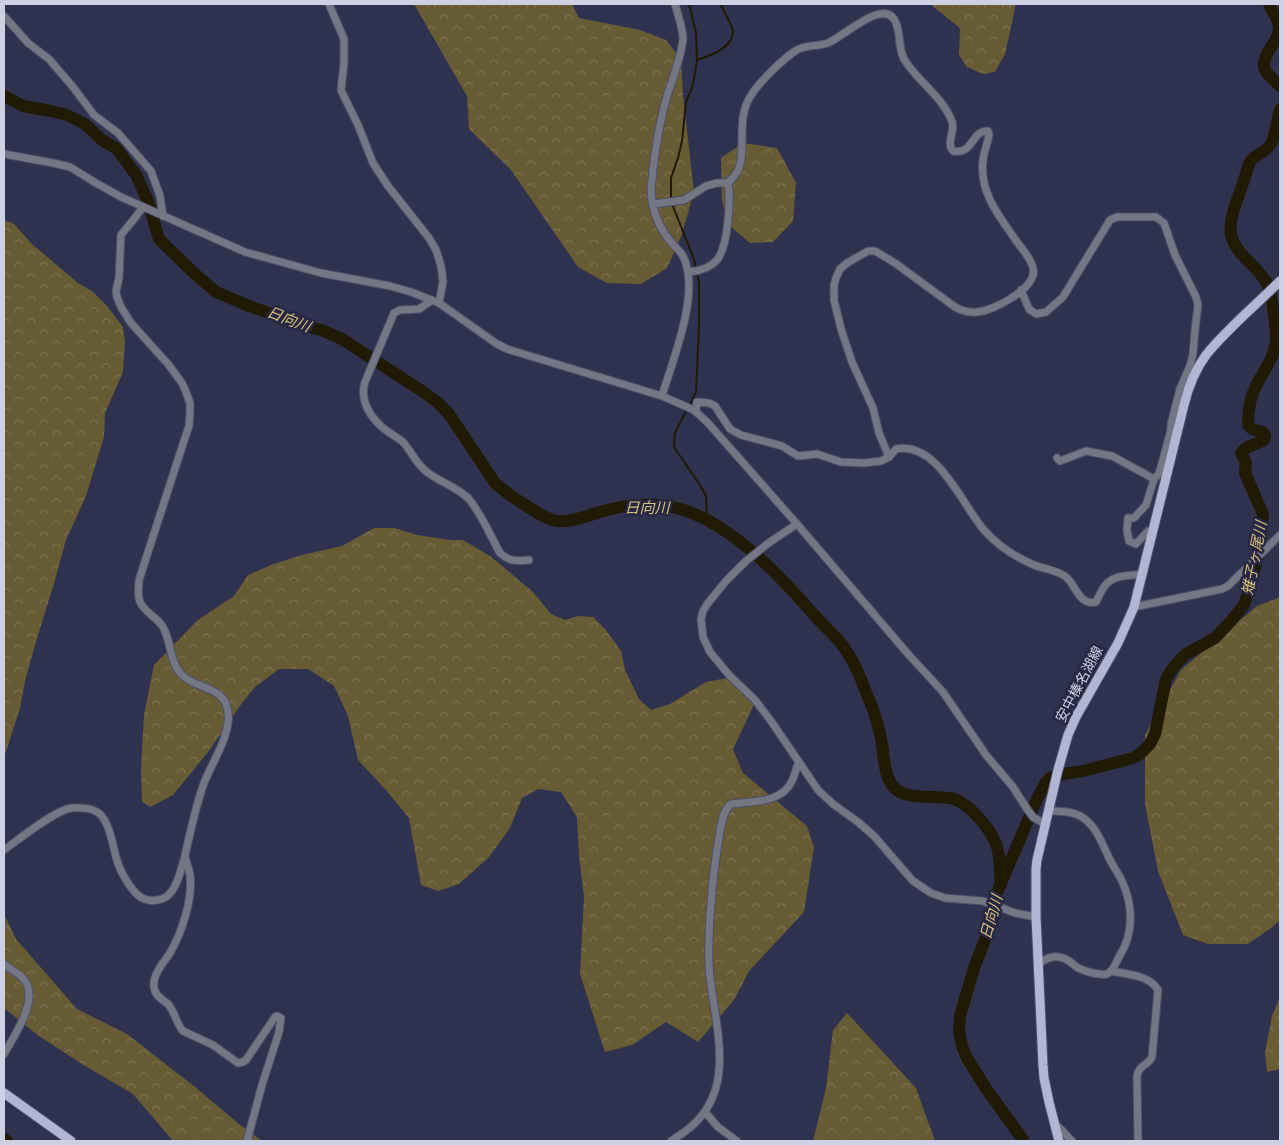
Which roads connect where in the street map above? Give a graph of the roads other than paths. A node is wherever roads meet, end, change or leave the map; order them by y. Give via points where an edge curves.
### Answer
1 (329, 4) edge
2 (675, 4) edge
3 (4, 16) edge
4 (4, 154) edge
5 (728, 184) junction
6 (653, 204) junction
7 (144, 208) junction
8 (161, 214) junction
9 (689, 272) junction
10 (1278, 284) edge
11 (1021, 290) junction
12 (432, 300) junction
13 (439, 303) junction
14 (662, 396) junction
15 (695, 411) junction
16 (1174, 431) junction
17 (889, 457) junction
18 (1057, 458) dead end
19 (1154, 479) junction
20 (798, 524) junction
21 (1152, 531) junction
22 (1280, 535) edge
23 (529, 560) dead end
24 (1142, 574) junction
25 (1134, 607) junction
26 (799, 762) junction
27 (1048, 812) junction
28 (1045, 824) junction
29 (4, 850) edge
30 (184, 856) junction
31 (1036, 917) junction
32 (4, 964) edge
33 (1038, 965) junction
34 (1111, 971) junction
35 (4, 1054) edge
36 (4, 1093) edge
37 (705, 1112) junction
38 (1054, 1124) junction
39 (71, 1141) edge
40 (247, 1141) edge
41 (671, 1141) edge
42 (737, 1141) edge
43 (1059, 1141) edge
44 (1072, 1141) edge
45 (1138, 1141) edge

1 - 13 street via 344,39 341,90 373,163 436,250 442,266
2 - 6 street via 683,39 658,136 651,189
3 - 8 street via 28,43 49,59 94,115 118,133 151,171 158,189
4 - 7 street via 70,167
5 - 6 street via 706,186 684,200
5 - 9 street via 728,220 720,255 706,268
5 - 11 street via 739,167 743,114 762,82 798,49 826,44 870,17 885,13 893,17 899,28 901,52 908,65 951,118 950,147 953,151 962,151 982,131 988,131 982,167 985,190 1034,269 1033,277
6 - 9 street via 661,227 682,255
7 - 8 street
7 - 30 street via 121,235 117,297 131,324 182,383 190,412 189,426 139,580 138,594 143,607 163,627 175,666 193,682 221,696 228,712 226,733 204,784
8 - 12 street via 245,252 322,273 390,286
9 - 14 street via 686,314
10 - 16 main road, 安中榛名湖線 via 1205,356 1193,378
11 - 16 street via 1029,309 1036,314 1046,312 1063,297 1110,220 1117,217 1156,217 1164,223 1198,305 1193,354 1171,424
11 - 17 street via 997,306 981,312 969,312 955,307 875,251 868,251 840,269 834,284 837,315
12 - 13 street
12 - 23 street via 419,309 394,313 365,382 364,400 373,418 403,442 421,467 469,500 507,560
13 - 14 street via 507,349
14 - 15 street
15 - 17 street via 697,402 709,403 715,406 730,428 742,435 782,446 798,456 817,454 856,463
15 - 20 street
16 - 19 street via 1159,474
16 - 21 main road, 安中榛名湖線
17 - 24 street via 901,448 924,454 946,476 991,537 1017,557 1064,576 1086,602 1096,602 1109,581
18 - 19 street via 1060,461 1086,451 1112,456
19 - 21 street via 1146,505 1134,518 1128,518 1129,541 1136,544 1148,531
20 - 26 street via 770,542 726,581 702,614 702,632 717,662 755,700
20 - 28 street via 943,692 1033,818
21 - 24 main road, 安中榛名湖線
22 - 25 street via 1222,589
24 - 25 main road, 安中榛名湖線
25 - 27 main road, 安中榛名湖線 via 1068,735
26 - 31 street via 824,796 874,836 913,880 931,893 945,898 982,901
26 - 37 street via 783,794 731,804 724,813 714,871 709,936 720,1055 716,1090
27 - 28 main road, 安中榛名湖線
27 - 34 street via 1076,814 1089,824 1123,883 1130,929 1124,949
28 - 31 main road, 安中榛名湖線 via 1036,869
29 - 30 street via 60,812 72,808 89,809 104,819 117,862 129,885 143,900 152,901 167,896 174,888
30 - 40 street via 190,877 188,906 178,938 155,979 156,994 168,1005 183,1031 213,1045 238,1063 246,1060 275,1017 281,1018
31 - 33 main road, 安中榛名湖線
32 - 35 street via 23,979 29,996 19,1029
33 - 34 street via 1050,957 1058,957 1085,971 1106,974
33 - 38 main road, 安中榛名湖線 via 1044,1078
34 - 45 street via 1143,978 1158,990 1152,1057 1140,1068 1137,1076
36 - 39 main road
37 - 41 street via 696,1123
37 - 42 street
38 - 43 main road, 安中榛名湖線
38 - 44 street

